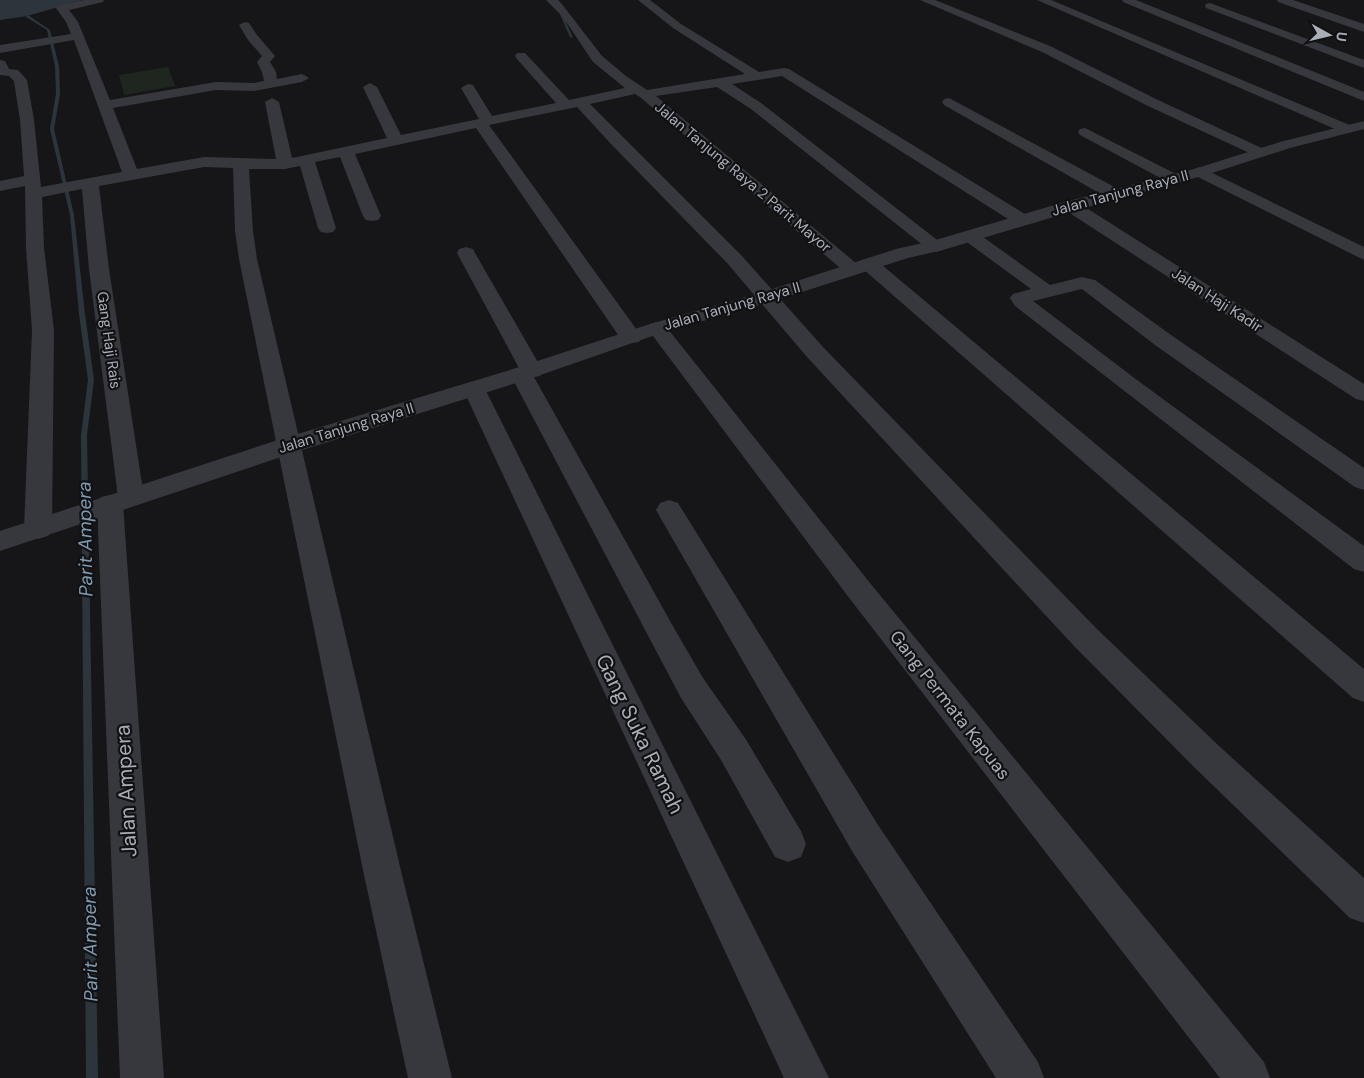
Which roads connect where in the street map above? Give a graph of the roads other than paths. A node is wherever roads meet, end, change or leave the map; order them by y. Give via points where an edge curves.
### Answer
1 (99, 0) edge
2 (551, 0) edge
3 (643, 0) edge
4 (925, 0) edge
5 (1042, 0) edge
6 (1127, 0) edge
7 (1282, 0) edge
8 (1210, 6) dead end
9 (990, 12) dead end
10 (245, 25) dead end
11 (1364, 28) edge
12 (1305, 29) dead end
13 (1320, 34) dead end
14 (78, 36) junction
15 (0, 49) edge
16 (521, 56) dead end
17 (1098, 60) dead end
18 (0, 64) edge
19 (1364, 64) edge
20 (755, 75) junction
21 (302, 78) dead end
22 (719, 82) junction
23 (270, 84) junction
24 (370, 87) dead end
25 (468, 88) dead end
26 (641, 92) junction
27 (1364, 97) edge
28 (272, 102) dead end
29 (949, 102) dead end
30 (573, 104) junction
31 (105, 105) junction
32 (484, 122) junction
33 (1356, 127) edge
34 (1085, 132) dead end
35 (396, 140) junction
36 (1271, 145) junction
37 (346, 152) junction
38 (306, 160) junction
39 (241, 164) junction
40 (284, 164) junction
41 (1200, 172) junction
42 (131, 174) junction
43 (1172, 178) junction
44 (85, 184) junction
45 (0, 186) edge
46 (39, 188) junction
47 (1114, 194) junction
48 (1071, 206) junction
49 (372, 216) dead end
50 (1022, 220) junction
51 (327, 228) dead end
52 (970, 236) junction
53 (936, 246) junction
54 (466, 253) dead end
55 (1364, 254) edge
56 (861, 266) junction
57 (1045, 290) junction
58 (767, 297) junction
59 (644, 332) junction
60 (527, 372) junction
61 (474, 389) junction
62 (1364, 394) edge
63 (290, 445) junction
64 (1364, 481) edge
65 (115, 502) junction
66 (669, 510) dead end
67 (42, 527) junction
68 (0, 541) edge
69 (1364, 561) edge
70 (1364, 688) edge
71 (788, 844) dead end
72 (1364, 904) edge
73 (142, 1078) edge
74 (430, 1078) edge
75 (807, 1078) edge
76 (1022, 1078) edge
77 (1248, 1078) edge

1 - 14 street via 62,8
2 - 26 street via 566,12 590,51
3 - 20 street via 677,26
4 - 36 street via 1046,49 1161,106
5 - 33 street
6 - 27 street
7 - 11 street
8 - 19 street
9 - 17 street
10 - 23 street via 269,56 263,62 269,72
12 - 13 street
14 - 15 street
14 - 31 street
16 - 30 street
18 - 46 street via 4,72 14,73 20,80
20 - 22 street, Jalan Tanjung Raya 2 Parit Mayor
20 - 50 street, Jalan Tanjung Raya 2 Parit Mayor via 779,71 788,74
21 - 23 street
22 - 26 street, Jalan Tanjung Raya 2 Parit Mayor
22 - 53 street via 756,106
23 - 31 street via 216,86
24 - 35 street
25 - 32 street, Gang Permata Kapuas
26 - 30 street
26 - 56 street, Jalan Tanjung Raya 2 Parit Mayor
28 - 40 street
29 - 47 street
30 - 32 street
30 - 58 street via 715,239
31 - 42 street
32 - 35 street
32 - 59 street, Gang Permata Kapuas via 536,204
33 - 36 street, Jalan Tanjung Raya II
34 - 43 street
35 - 37 street
36 - 41 street, Jalan Tanjung Raya II
37 - 38 street
37 - 49 street
38 - 40 street
38 - 51 street
39 - 40 street
39 - 42 street via 204,162
39 - 63 street via 248,259
41 - 43 street, Jalan Tanjung Raya II
41 - 55 street
42 - 44 street
43 - 47 street, Jalan Tanjung Raya II
44 - 46 street
44 - 65 street, Gang Haji Rais via 99,268
45 - 46 street
46 - 67 street via 35,248 43,330
47 - 48 street, Jalan Tanjung Raya II
48 - 50 street, Jalan Tanjung Raya II
48 - 62 street, Jalan Haji Kadir
50 - 52 street, Jalan Tanjung Raya II
52 - 53 street, Jalan Tanjung Raya II
52 - 57 street
53 - 56 street, Jalan Tanjung Raya II
54 - 60 street
56 - 58 street, Jalan Tanjung Raya II
56 - 70 street, Jalan Tanjung Raya 2 Parit Mayor
57 - 64 street via 1088,284
57 - 69 street via 1020,299 1129,386
58 - 59 street, Jalan Tanjung Raya II
58 - 72 street via 815,352 1085,637
59 - 60 street, Jalan Tanjung Raya II
59 - 77 street, Gang Permata Kapuas via 872,606
60 - 61 street, Jalan Tanjung Raya II
60 - 71 street via 667,645 733,748
61 - 63 street, Jalan Tanjung Raya II
61 - 75 street, Gang Suka Ramah
63 - 65 street, Jalan Tanjung Raya II
63 - 74 street
65 - 67 street, Jalan Tanjung Raya II
65 - 73 street, Jalan Ampera
66 - 76 street via 865,838
67 - 68 street, Jalan Tanjung Raya II

